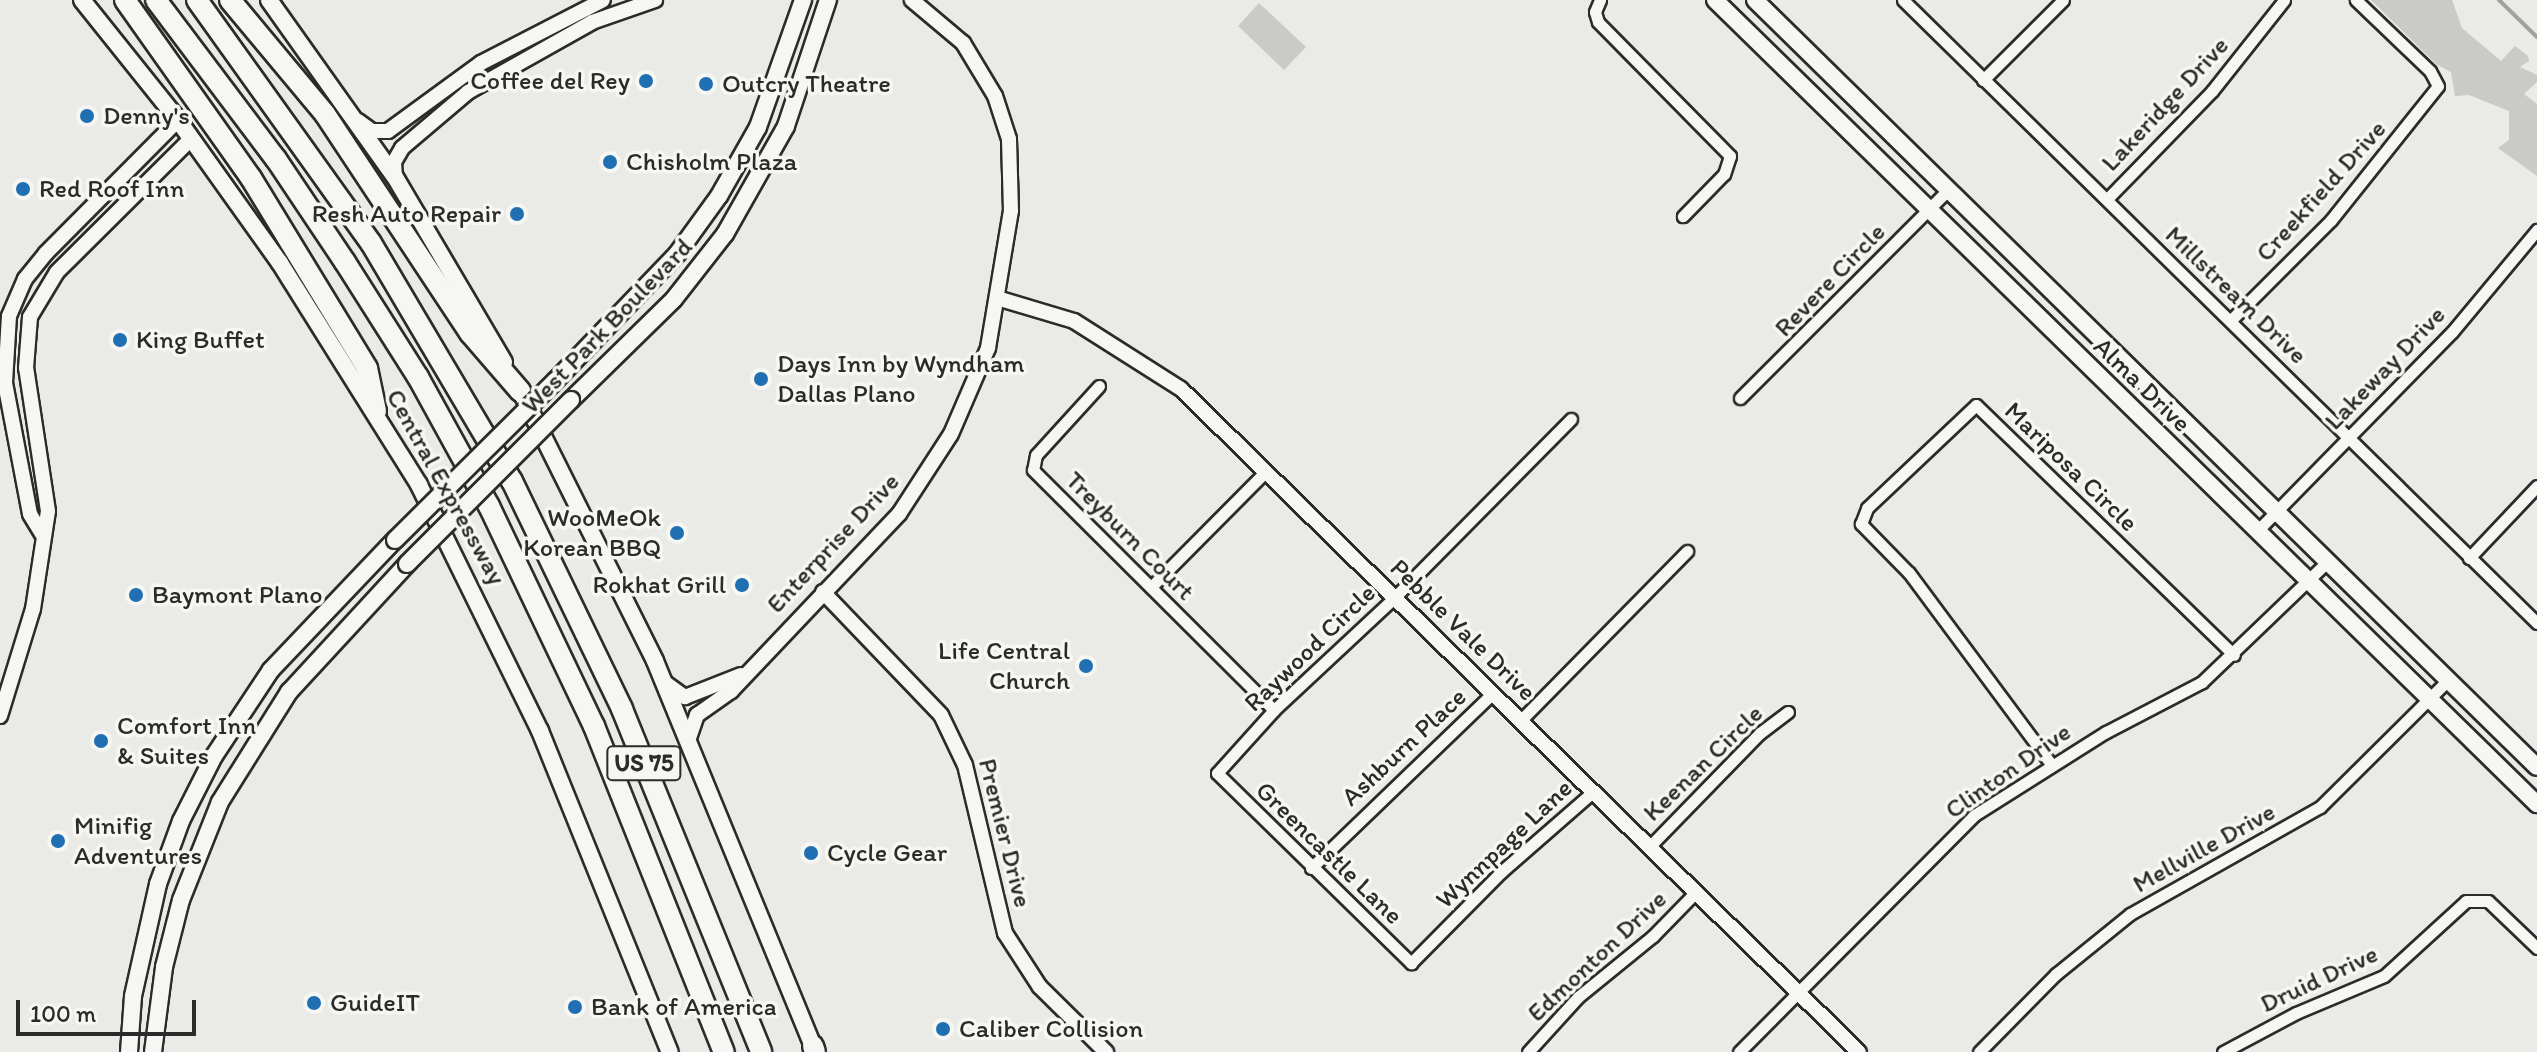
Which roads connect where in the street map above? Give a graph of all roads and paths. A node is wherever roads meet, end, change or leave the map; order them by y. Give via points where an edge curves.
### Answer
1 (82, 0) edge
2 (125, 0) edge
3 (156, 0) edge
4 (197, 0) edge
5 (230, 0) edge
6 (269, 0) edge
7 (603, 0) edge
8 (654, 0) edge
9 (803, 0) edge
10 (828, 0) edge
11 (912, 0) edge
12 (1600, 0) edge
13 (1715, 0) edge
14 (1755, 0) edge
15 (1903, 0) edge
16 (2063, 0) edge
17 (2284, 0) edge
18 (2356, 0) edge
19 (481, 63) junction
20 (490, 78) junction
21 (1983, 80) junction
22 (178, 120) junction
23 (358, 121) junction
24 (191, 139) junction
25 (395, 177) junction
26 (1948, 190) junction
27 (2107, 199) junction
28 (1927, 212) junction
29 (1683, 216) dead end
30 (2537, 230) edge
31 (67, 232) junction
32 (82, 247) junction
33 (32, 271) junction
34 (49, 282) junction
35 (997, 298) junction
36 (2231, 320) junction
37 (3, 383) edge
38 (27, 384) junction
39 (1099, 386) dead end
40 (520, 391) junction
41 (1740, 398) dead end
42 (376, 411) junction
43 (1571, 419) dead end
44 (2350, 437) junction
45 (492, 444) junction
46 (1266, 471) junction
47 (2537, 486) edge
48 (2277, 511) junction
49 (2258, 530) junction
50 (42, 534) junction
51 (1687, 551) dead end
52 (2469, 558) junction
53 (2328, 561) junction
54 (2310, 580) junction
55 (1151, 587) junction
56 (823, 592) junction
57 (1395, 597) junction
58 (2537, 623) edge
59 (2234, 655) junction
60 (741, 675) junction
61 (2448, 680) junction
62 (664, 682) junction
63 (1493, 693) junction
64 (2431, 698) junction
65 (1274, 710) junction
66 (1788, 712) dead end
67 (0, 716) edge
68 (1521, 720) junction
69 (688, 741) junction
70 (2051, 764) junction
71 (2537, 767) edge
72 (1217, 773) joint
73 (1594, 791) junction
74 (2537, 804) edge
75 (181, 821) junction
76 (208, 829) junction
77 (1650, 846) junction
78 (1311, 868) junction
79 (1696, 892) junction
80 (2537, 948) edge
81 (1411, 963) joint
82 (1799, 992) junction
83 (133, 996) junction
84 (159, 999) junction
85 (814, 1050) edge
86 (129, 1052) edge
87 (153, 1052) edge
88 (670, 1052) edge
89 (724, 1052) edge
90 (761, 1052) edge
91 (1106, 1052) edge
92 (1528, 1052) edge
93 (1739, 1052) edge
94 (1859, 1052) edge
95 (1979, 1052) edge
96 (2223, 1052) edge

1 - 22 main road, Central Expressway
2 - 42 highway via 292,245 367,368
3 - 89 highway, Central Expressway / US 75 via 276,159 345,262 474,478 578,688
4 - 45 highway, US 75 via 347,206
5 - 40 highway via 325,114 440,290
6 - 23 main road
7 - 19 street
8 - 20 street via 592,22
9 - 45 main road, West Park Boulevard, bridge via 758,127 719,196 677,254
10 - 76 main road, West Park Boulevard, bridge via 786,126 725,234 674,299 407,564 289,692 236,772
11 - 35 street, Enterprise Drive via 963,43 995,96 1009,139 1012,200
12 - 29 street via 1598,22 1730,156 1724,174
13 - 28 main road, Alma Drive
14 - 26 main road, Alma Drive
15 - 21 street, Millstream Drive
16 - 21 street
17 - 27 street, Lakeridge Drive via 2212,91
18 - 36 street, Creekfield Drive via 2430,71 2438,86 2331,220
19 - 20 street
19 - 23 street via 388,131 372,131
20 - 25 street via 402,148 394,162
21 - 27 street, Millstream Drive
22 - 24 main road, Central Expressway
22 - 31 street
23 - 25 main road
24 - 32 street
24 - 42 main road, Central Expressway
25 - 40 main road
26 - 28 street, Revere Circle
26 - 48 main road, Alma Drive
27 - 36 street, Millstream Drive
28 - 41 street, Revere Circle
28 - 49 main road, Alma Drive
30 - 44 street, Lakeway Drive via 2452,332
31 - 32 street
31 - 33 street
32 - 34 street
33 - 34 street
33 - 37 street via 9,316
34 - 38 street via 30,317
35 - 46 street, Pebble Vale Drive via 1057,314 1130,353 1181,389
35 - 56 street, Enterprise Drive via 980,372 933,465 899,514
36 - 44 street, Millstream Drive
37 - 38 street
37 - 50 street via 30,514
38 - 50 street via 46,485 48,511
39 - 55 street, Treyburn Court via 1036,455 1033,470
40 - 62 main road via 575,492
42 - 88 main road, Central Expressway via 456,554 540,731
43 - 57 street, Raywood Circle
44 - 48 street, Lakeway Drive
44 - 52 street, Millstream Drive
45 - 75 main road, West Park Boulevard, bridge via 271,670 214,756
45 - 90 highway, US 75 via 622,709
46 - 55 street
46 - 57 street, Pebble Vale Drive
47 - 52 street
48 - 49 street, Lakeway Drive
48 - 53 main road, Alma Drive
49 - 54 main road, Alma Drive
50 - 67 street via 33,609
51 - 68 street
52 - 58 street, Millstream Drive
53 - 54 street, Clinton Drive
53 - 61 main road, Alma Drive
54 - 59 street, Clinton Drive
54 - 64 main road, Alma Drive
55 - 65 street, Treyburn Court
56 - 60 street, Enterprise Drive
56 - 91 street, Premier Drive via 941,715 965,765 1005,933 1040,987
57 - 63 street, Pebble Vale Drive
57 - 65 street, Raywood Circle
59 - 70 street, Clinton Drive via 2202,682
59 - 70 street, Mariposa Circle via 1976,405 1867,508 1861,524 1909,573
60 - 62 street, Enterprise Drive via 685,697
60 - 69 street, Enterprise Drive via 723,698 697,715
61 - 64 street, Mellville Drive
61 - 71 main road, Alma Drive
62 - 69 main road
63 - 68 street, Pebble Vale Drive
63 - 78 street, Ashburn Place
64 - 74 main road, Alma Drive
64 - 95 street, Mellville Drive via 2320,807 2130,914 2056,974
65 - 72 street, Raywood Circle
66 - 77 street, Keenan Circle via 1760,733
68 - 73 street, Pebble Vale Drive
69 - 85 main road
70 - 82 street, Clinton Drive via 1967,822
72 - 78 street, Greencastle Lane
73 - 77 street, Pebble Vale Drive
73 - 81 street, Wynnpage Lane via 1501,872
75 - 76 main road
75 - 83 main road, West Park Boulevard via 158,884
76 - 84 main road, West Park Boulevard via 181,900
77 - 79 street, Pebble Vale Drive
78 - 81 street, Greencastle Lane
79 - 82 street, Pebble Vale Drive
79 - 92 street, Edmonton Drive via 1653,936 1578,997
80 - 96 street, Druid Drive via 2488,901 2466,901 2384,976 2296,1013
82 - 93 street, Clinton Drive
82 - 94 street, Pebble Vale Drive
83 - 84 main road
83 - 86 main road, West Park Boulevard
84 - 87 main road, West Park Boulevard

